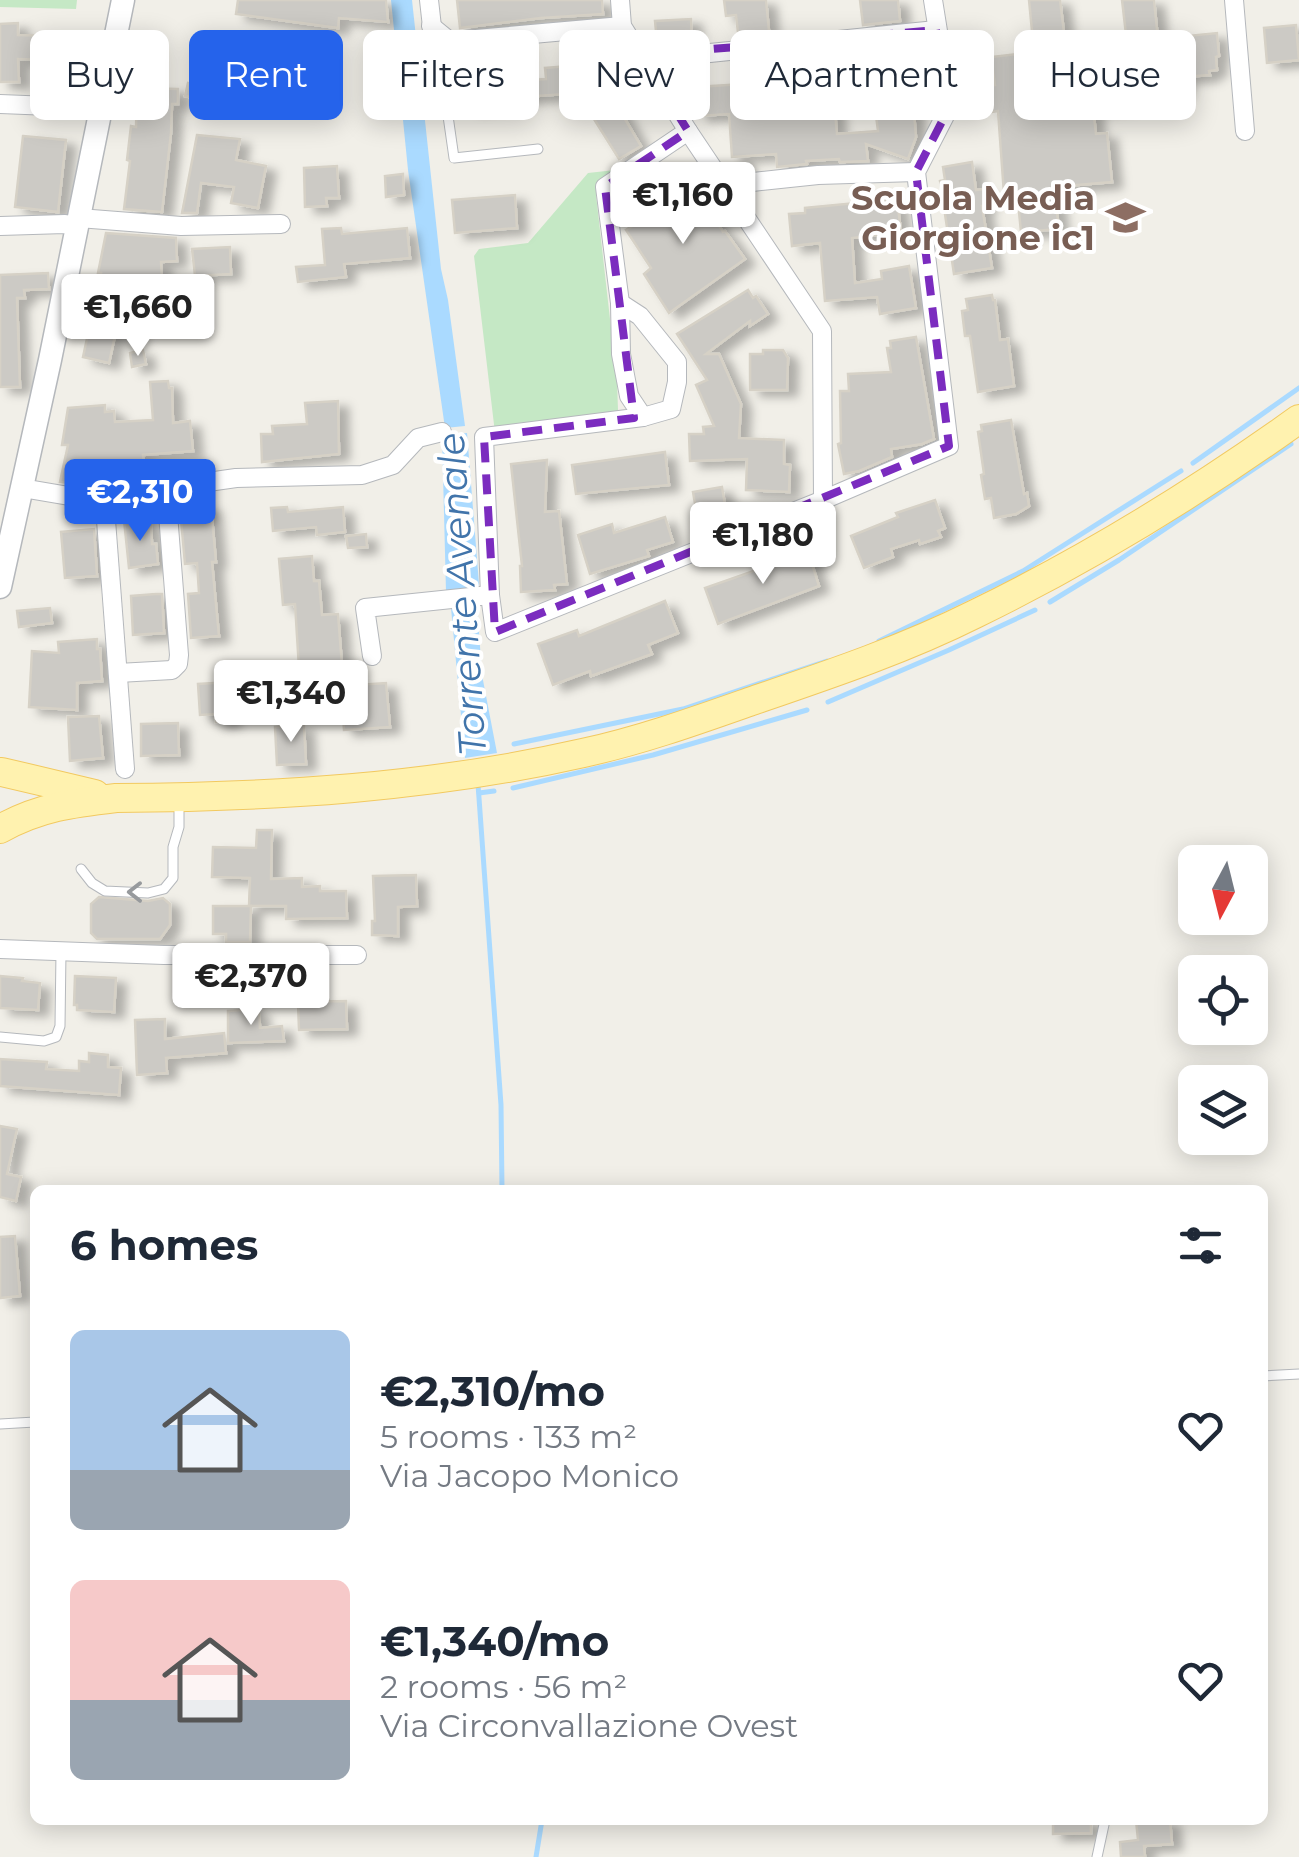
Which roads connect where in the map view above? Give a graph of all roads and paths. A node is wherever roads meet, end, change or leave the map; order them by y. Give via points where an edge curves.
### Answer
1 (124, 0) edge
2 (428, 0) edge
3 (620, 0) edge
4 (933, 0) edge
5 (1234, 0) edge
6 (432, 26) junction
7 (622, 26) junction
8 (118, 30) edge
9 (432, 30) edge
10 (624, 30) edge
11 (936, 30) edge
12 (0, 104) edge
13 (30, 105) edge
14 (99, 120) edge
15 (449, 120) edge
16 (682, 120) edge
17 (943, 120) edge
18 (688, 130) junction
19 (1245, 131) dead end
20 (538, 149) dead end
21 (916, 172) junction
22 (725, 185) junction
23 (78, 222) junction
24 (281, 224) dead end
25 (0, 226) edge
26 (620, 303) junction
27 (642, 417) junction
28 (1299, 419) edge
29 (442, 432) dead end
30 (166, 488) junction
31 (104, 494) junction
32 (13, 500) edge
33 (823, 500) junction
34 (0, 587) edge
35 (483, 596) junction
36 (372, 656) dead end
37 (118, 673) junction
38 (125, 769) dead end
39 (1, 770) edge
40 (178, 797) junction
41 (116, 798) junction
42 (0, 827) edge
43 (81, 869) dead end
44 (0, 949) edge
45 (61, 952) junction
46 (357, 955) dead end
47 (0, 1037) edge
48 (1299, 1374) edge
49 (1268, 1376) edge
50 (30, 1422) edge
51 (0, 1424) edge
52 (1105, 1825) edge
53 (1097, 1857) edge

1 - 8 street
2 - 6 street
3 - 7 street
4 - 11 street
5 - 19 street
6 - 7 street via 453,41
6 - 9 street
7 - 10 street
12 - 13 street
14 - 23 street
15 - 20 lane via 454,158
16 - 18 street
17 - 21 street
18 - 22 street
18 - 26 street via 605,188
21 - 22 street
21 - 33 street via 949,446
22 - 33 street via 822,330
23 - 24 street
23 - 25 street
23 - 32 street
26 - 27 street via 621,354
26 - 27 street via 640,316 677,362 671,409
27 - 35 street via 484,437
28 - 40 main road via 1084,557 972,616 829,676 687,724 586,753 457,776 326,792
29 - 30 street via 418,438 394,465 362,475 236,478
30 - 31 street
30 - 37 street via 178,664 172,670
31 - 32 street
31 - 37 street
32 - 34 street
33 - 35 street via 495,632
35 - 36 street via 365,608
37 - 38 street
39 - 41 main road
39 - 42 main road via 9,796
40 - 41 main road
40 -> 43 lane via 167,886 104,892
41 - 42 main road via 50,807
44 - 45 street
45 - 46 street
45 - 47 lane via 56,1037
48 - 49 lane
50 - 51 lane
52 - 53 lane

